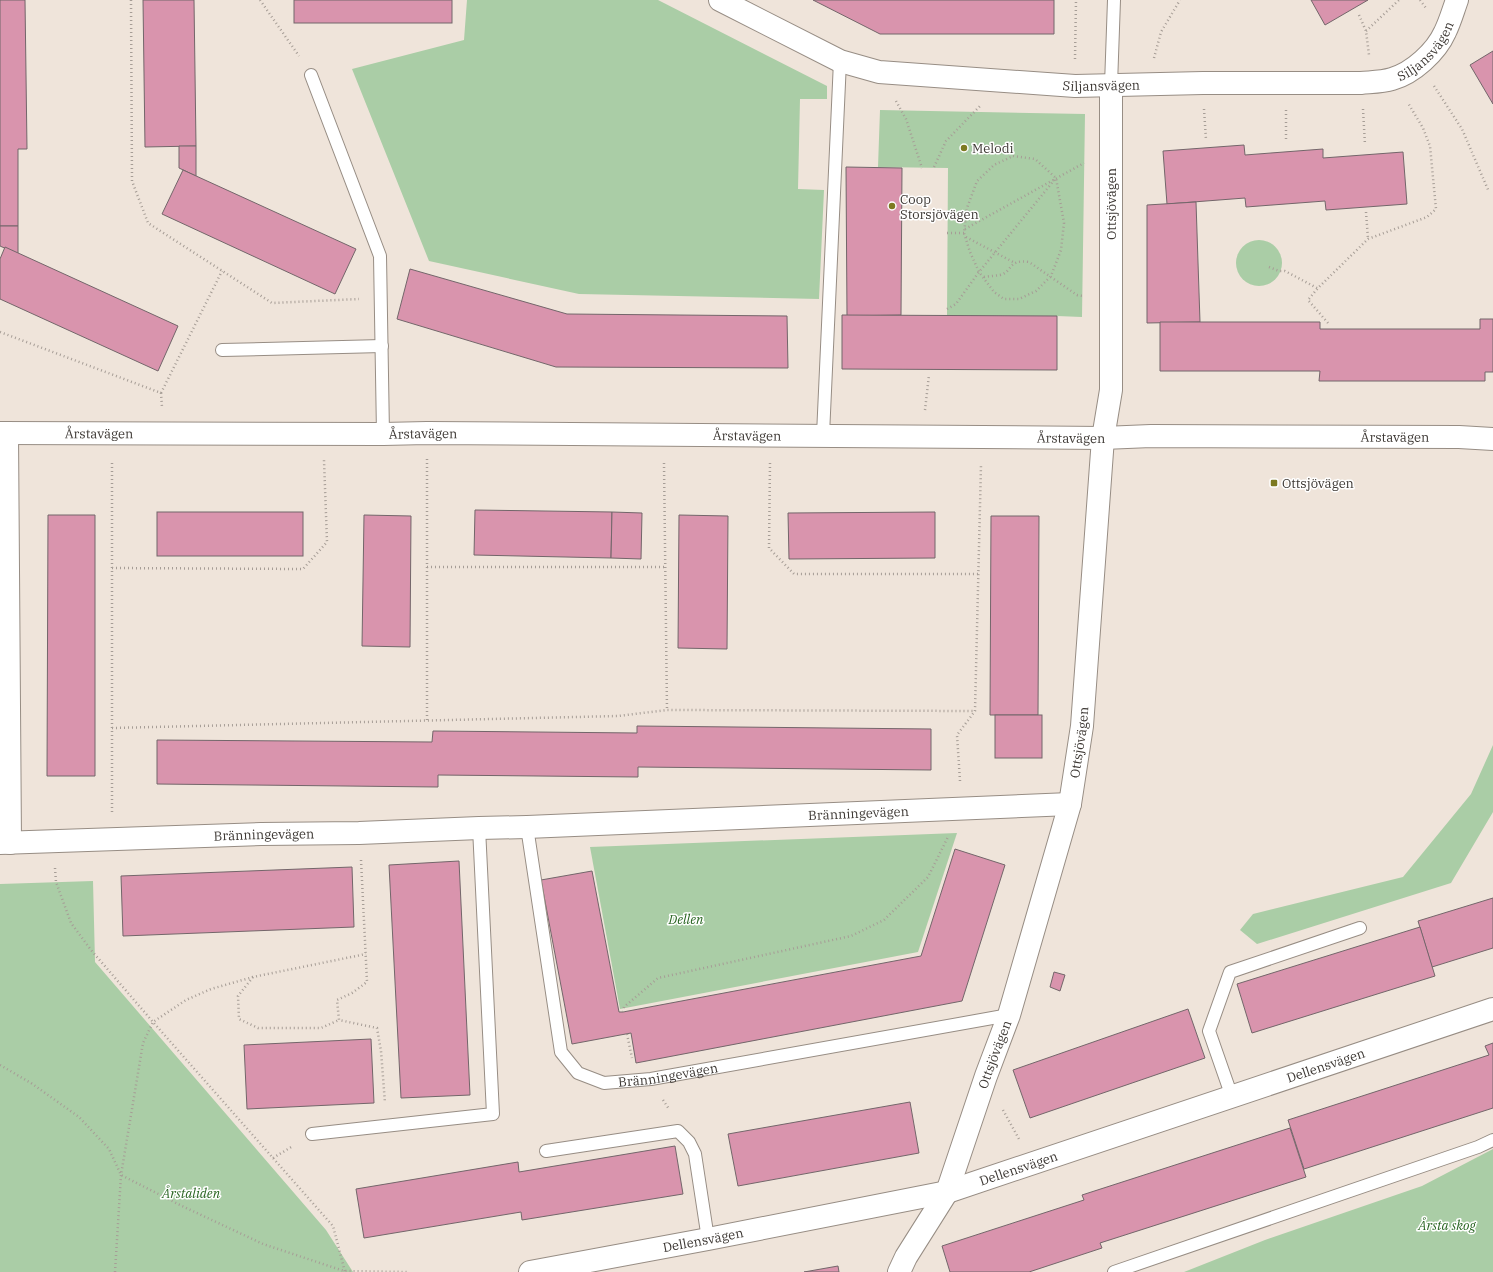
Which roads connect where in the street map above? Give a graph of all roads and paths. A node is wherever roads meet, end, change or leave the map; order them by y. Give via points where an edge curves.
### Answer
1 (131, 0) edge
2 (260, 0) edge
3 (720, 0) edge
4 (1076, 0) edge
5 (1114, 0) edge
6 (1180, 0) edge
7 (1399, 0) edge
8 (1457, 0) edge
9 (1359, 15) dead end
10 (1366, 30) junction
11 (1161, 32) dead end
12 (840, 61) junction
13 (1419, 63) junction
14 (879, 72) junction
15 (311, 75) joint
16 (984, 80) junction
17 (1376, 81) junction
18 (1111, 85) junction
19 (1075, 86) junction
20 (1365, 146) dead end
21 (1111, 159) junction
22 (934, 167) dead end
23 (922, 168) dead end
24 (1056, 178) junction
25 (1488, 192) dead end
26 (1366, 212) dead end
27 (965, 231) junction
28 (947, 233) dead end
29 (965, 237) junction
30 (1368, 239) junction
31 (995, 252) junction
32 (1015, 263) junction
33 (1269, 267) dead end
34 (222, 271) junction
35 (979, 272) junction
36 (1050, 276) junction
37 (983, 277) junction
38 (1318, 288) junction
39 (381, 298) junction
40 (1111, 301) junction
41 (947, 309) dead end
42 (1328, 323) dead end
43 (0, 332) edge
44 (382, 346) junction
45 (222, 350) dead end
46 (929, 376) dead end
47 (161, 393) junction
48 (3, 433) edge
49 (112, 433) junction
50 (165, 433) junction
51 (427, 433) junction
52 (323, 434) junction
53 (383, 434) junction
54 (663, 434) junction
55 (770, 435) junction
56 (822, 435) junction
57 (922, 436) junction
58 (1103, 438) junction
59 (1493, 439) edge
60 (427, 567) junction
61 (665, 567) junction
62 (112, 568) junction
63 (978, 574) dead end
64 (668, 710) junction
65 (976, 711) dead end
66 (427, 721) junction
67 (112, 728) junction
68 (1070, 804) junction
69 (479, 828) junction
70 (527, 828) junction
71 (359, 834) junction
72 (112, 840) junction
73 (55, 842) junction
74 (5, 843) edge
75 (1360, 928) dead end
76 (366, 954) junction
77 (253, 977) junction
78 (624, 1007) dead end
79 (1493, 1009) edge
80 (623, 1012) dead end
81 (1009, 1015) junction
82 (339, 1020) junction
83 (153, 1022) junction
84 (0, 1065) edge
85 (651, 1079) junction
86 (1232, 1097) junction
87 (1009, 1123) dead end
88 (388, 1125) junction
89 (678, 1131) junction
90 (312, 1134) dead end
91 (1493, 1140) edge
92 (1020, 1142) dead end
93 (546, 1151) dead end
94 (121, 1175) junction
95 (947, 1192) junction
96 (708, 1239) junction
97 (115, 1272) edge
98 (344, 1272) edge
99 (409, 1272) edge
100 (530, 1272) edge
101 (899, 1272) edge
102 (1114, 1272) edge

1 - 34 path via 132,181 148,223
2 - 15 path
3 - 12 street, Siljansvägen
4 - 19 path
5 - 18 lane
6 - 11 path
7 - 10 path
8 - 13 street, Siljansvägen via 1445,33 1434,49
9 - 10 path
10 - 17 path
12 - 14 street, Siljansvägen
12 - 56 lane
13 - 17 street, Siljansvägen via 1407,72
13 - 25 path via 1462,129
14 - 16 street, Siljansvägen
14 - 23 path via 906,119
15 - 39 lane via 380,256
16 - 19 street, Siljansvägen
16 - 22 path via 980,106 946,142
17 - 18 street, Siljansvägen
17 - 20 path
17 - 30 path via 1423,128 1430,146 1436,209 1426,217
18 - 19 street, Siljansvägen
18 - 21 street, Ottsjövägen
21 - 24 path via 1090,160
21 - 40 street, Ottsjövägen
24 - 27 path
24 - 27 path via 1035,158 1013,156 994,165 977,181 967,208
24 - 31 path
24 - 36 path via 1064,223 1061,250
26 - 30 path
27 - 28 path
27 - 29 path
29 - 31 path
29 - 35 path
30 - 38 path
31 - 32 path
31 - 35 path
32 - 36 path via 1029,262
32 - 37 path via 1002,275
33 - 38 path via 1285,271
34 - 39 path via 272,303
34 - 47 path
35 - 37 path
35 - 41 path via 956,304
36 - 37 path via 1036,291 1019,299 1004,299 994,292
36 - 40 path via 1077,295
38 - 42 path via 1308,300
39 - 44 lane
40 - 58 street, Ottsjövägen via 1111,390
43 - 47 path
44 - 45 lane
44 - 53 lane
46 - 57 path
47 - 50 path
48 - 49 street, Årstavägen
48 - 74 street
49 - 50 street, Årstavägen
49 - 62 path
50 - 52 street, Årstavägen
51 - 53 street, Årstavägen
51 - 54 street, Årstavägen
51 - 60 path
52 - 53 street, Årstavägen
52 - 62 path via 327,542 303,569
54 - 55 street, Årstavägen
54 - 61 path
55 - 56 street, Årstavägen
55 - 63 path via 769,548 794,574
56 - 57 street, Årstavägen
57 - 58 street, Årstavägen
58 - 59 street, Årstavägen via 1174,436
58 - 68 street, Ottsjövägen via 1082,726
60 - 61 path
60 - 66 path
61 - 64 path
62 - 67 path
64 - 65 path
64 - 66 path via 618,716
66 - 67 path
67 - 72 path
68 - 70 street, Bränningevägen
68 - 81 street, Ottsjövägen
69 - 70 street, Bränningevägen
69 - 71 street, Bränningevägen
69 - 88 lane via 493,1114
70 - 85 lane, Bränningevägen via 562,1052 578,1073 604,1083
71 - 72 street, Bränningevägen via 261,834
71 - 76 path
72 - 73 street, Bränningevägen
73 - 74 street, Bränningevägen
73 - 83 path via 56,882 71,923
75 - 86 lane via 1230,972 1209,1031
76 - 77 path
76 - 82 path via 367,982 337,1000
77 - 82 path via 238,996 239,1019 258,1028 321,1028
77 - 83 path via 211,989 186,1000
78 - 80 path
79 - 86 street, Dellensvägen
81 - 85 lane, Bränningevägen
81 - 95 street, Ottsjövägen
82 - 88 path via 377,1028
83 - 94 path via 143,1043
83 - 98 path via 332,1226
84 - 94 path via 31,1083 79,1117 109,1149
85 - 89 path via 654,1088 677,1120
86 - 95 street, Dellensvägen
87 - 92 path
88 - 90 lane
89 - 93 lane
89 - 96 lane via 689,1142 695,1154
91 - 102 lane
94 - 97 path
94 - 98 path via 263,1244
95 - 96 street, Dellensvägen
95 - 101 street, Ottsjövägen
96 - 100 street, Dellensvägen
98 - 99 path

